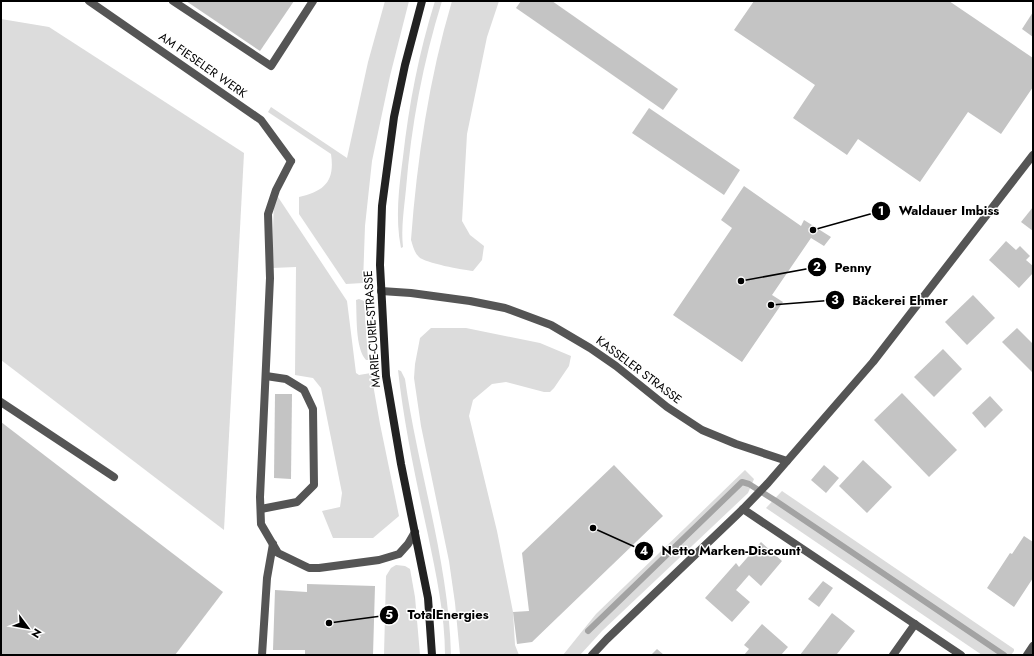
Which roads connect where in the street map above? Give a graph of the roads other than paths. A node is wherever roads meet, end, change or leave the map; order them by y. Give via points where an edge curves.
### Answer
1 (89, 1) edge
2 (173, 1) edge
3 (314, 1) edge
4 (422, 1) edge
5 (1033, 155) edge
6 (381, 291) junction
7 (266, 376) junction
8 (1, 402) edge
9 (787, 460) junction
10 (114, 477) dead end
11 (261, 509) junction
12 (743, 509) junction
13 (415, 532) junction
14 (273, 544) junction
15 (915, 624) junction
16 (1033, 646) edge
17 (262, 655) edge
18 (432, 655) edge
19 (592, 655) edge
20 (893, 655) edge
21 (961, 655) edge
22 (1027, 655) edge

1 - 7 street, AM FIESELER WERK via 261,120 291,161 276,190 268,214 270,278
2 - 3 street via 271,66
4 - 6 street, MARIE-CURIE-STRASSE via 394,117 382,206
5 - 9 street via 873,362
6 - 9 street, KASSELER STRASSE via 491,305 551,325 616,366 667,407 702,430
6 - 13 street, MARIE-CURIE-STRASSE via 386,376
7 - 11 street
7 - 11 street via 286,379 304,390 310,403 314,485 297,502
8 - 10 street
9 - 12 street
11 - 14 street via 261,524
12 - 15 street
12 - 19 street
13 - 14 street via 399,554 379,560 319,568 309,568 278,553
13 - 18 street, MARIE-CURIE-STRASSE via 428,598
14 - 17 street
15 - 20 street
15 - 21 street
16 - 22 street

